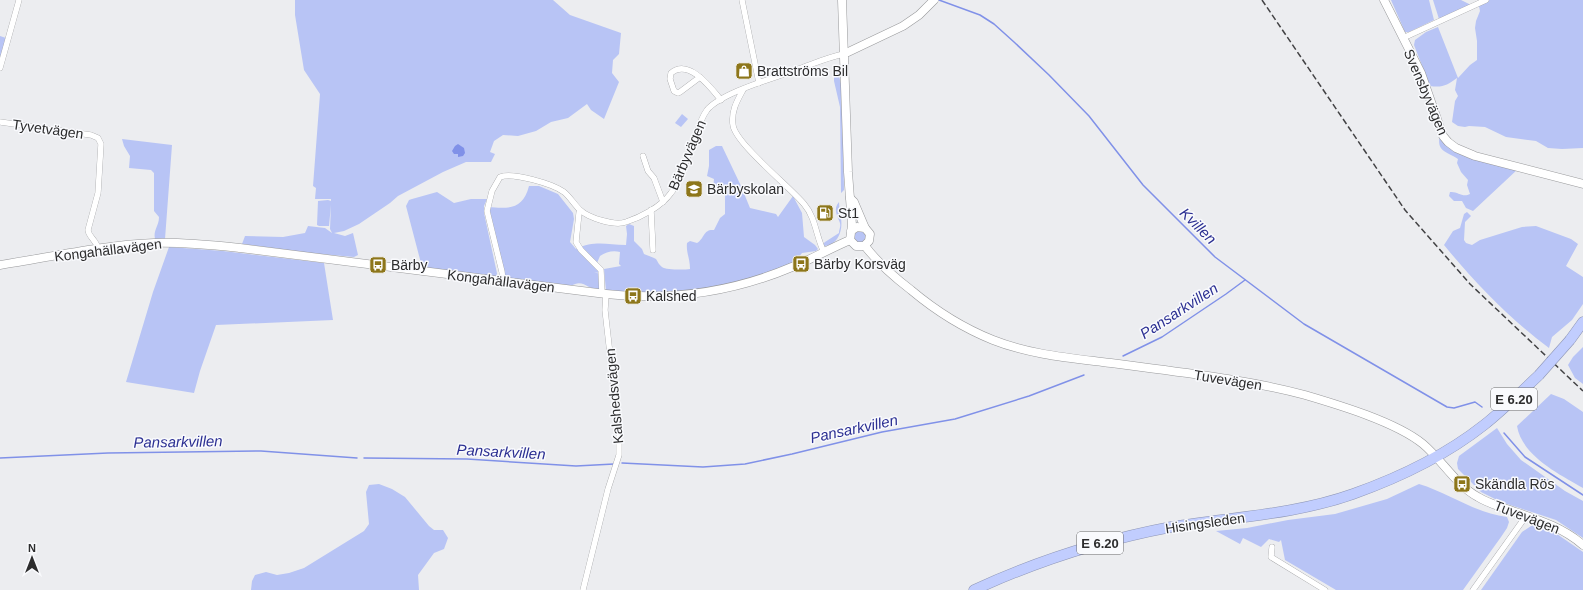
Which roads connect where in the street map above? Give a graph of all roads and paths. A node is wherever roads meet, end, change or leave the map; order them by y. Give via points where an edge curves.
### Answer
1 (19, 0) edge
2 (742, 0) edge
3 (842, 0) edge
4 (934, 0) edge
5 (1384, 0) edge
6 (1486, 0) edge
7 (1403, 38) junction
8 (844, 54) junction
9 (0, 68) edge
10 (700, 77) junction
11 (759, 83) junction
12 (743, 90) junction
13 (721, 100) junction
14 (0, 122) edge
15 (643, 156) dead end
16 (1583, 184) edge
17 (850, 198) junction
18 (663, 202) junction
19 (651, 210) junction
20 (581, 211) junction
21 (865, 228) junction
22 (851, 236) junction
23 (865, 246) junction
24 (98, 249) junction
25 (653, 250) dead end
26 (824, 252) junction
27 (0, 265) edge
28 (503, 281) junction
29 (604, 294) junction
30 (1583, 322) edge
31 (1436, 456) junction
32 (1526, 516) junction
33 (1583, 545) edge
34 (1272, 546) dead end
35 (583, 590) edge
36 (974, 590) edge
37 (1325, 590) edge
38 (1473, 590) edge

1 - 9 street
2 - 11 street
3 - 8 street
4 - 8 street via 903,26
5 - 7 street, Svensbyvägen
6 - 7 street
7 - 16 street, Svensbyvägen via 1423,79 1441,133 1450,144 1475,156
8 - 11 street, Bärbyvägen
8 - 17 street
10 - 10 street via 680,92 674,92 670,76 673,71 685,69
10 - 13 street
11 - 12 street, Bärbyvägen
12 - 13 street, Bärbyvägen
12 - 26 street via 734,110 735,132 805,204 815,223
13 - 18 street, Bärbyvägen via 704,115 678,181 672,193
14 - 24 street, Tyvetvägen via 98,138 98,193 88,234
15 - 18 street, Bärbyvägen
17 - 21 street
17 - 22 street
18 - 19 street, Bärbyvägen
19 - 20 street, Bärbyvägen via 621,223 588,216
19 - 25 street
20 - 28 street via 562,190 530,180 500,177 492,191 487,211
20 - 29 street via 576,242 601,270
21 - 22 street, Kongahällavägen via 857,227
21 - 23 street via 870,232 870,241
22 - 23 street via 856,246
22 - 26 street, Kongahällavägen
23 - 31 street, Tuvevägen via 893,275 931,306 994,340 1045,354 1227,379 1300,394 1387,424 1418,440
24 - 27 street, Kongahällavägen
24 - 28 street, Kongahällavägen via 146,243 196,244
26 - 29 street, Kongahällavägen via 767,277 711,291 663,296
28 - 29 street, Kongahällavägen
29 - 35 street, Kalshedsvägen via 619,449
30 - 31 highway, E 6.20, bridge via 1538,375 1483,426
31 - 32 street, Tuvevägen via 1478,497
31 - 36 highway, Hisingsleden / E 6.20 via 1384,482 1335,500 1293,510 1172,527 1121,538 1071,551
32 - 33 street, Tuvevägen via 1556,527
32 - 38 street
34 - 37 street via 1271,557

